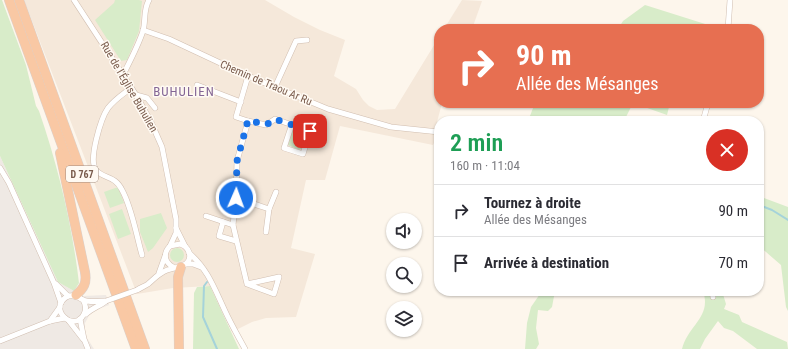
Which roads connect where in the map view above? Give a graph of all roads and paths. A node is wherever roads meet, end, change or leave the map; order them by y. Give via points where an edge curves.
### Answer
1 (9, 0) edge
2 (19, 0) edge
3 (74, 0) edge
4 (149, 0) edge
5 (730, 0) edge
6 (728, 24) edge
7 (143, 30) junction
8 (307, 40) dead end
9 (123, 75) junction
10 (248, 76) junction
11 (197, 85) dead end
12 (275, 87) junction
13 (131, 88) junction
14 (136, 95) junction
15 (241, 102) junction
16 (155, 108) dead end
17 (52, 119) junction
18 (248, 120) junction
19 (292, 124) junction
20 (434, 131) edge
21 (0, 168) edge
22 (276, 192) dead end
23 (236, 198) junction
24 (269, 210) junction
25 (206, 216) dead end
26 (223, 222) junction
27 (233, 225) junction
28 (176, 228) junction
29 (266, 232) dead end
30 (236, 241) junction
31 (170, 246) junction
32 (186, 247) junction
33 (189, 253) junction
34 (142, 255) dead end
35 (165, 256) junction
36 (180, 266) junction
37 (202, 267) junction
38 (159, 274) junction
39 (54, 283) junction
40 (246, 284) junction
41 (76, 297) junction
42 (106, 301) junction
43 (60, 305) junction
44 (82, 318) junction
45 (67, 319) junction
46 (50, 321) junction
47 (84, 339) junction
48 (0, 341) edge
49 (88, 349) edge
50 (136, 349) edge
51 (145, 349) edge
52 (179, 349) edge
53 (245, 349) edge

1 - 17 highway, D 767
2 - 51 highway, D 767
3 - 9 street, Rue de l'Église Buhulien
4 - 7 street
5 - 6 street
7 - 9 street
7 - 10 street, Chemin de Traou Ar Ru via 169,38
8 - 12 street via 296,41
9 - 13 street, Rue de l'Église Buhulien
10 - 12 street, Chemin de Traou Ar Ru
10 - 15 street
11 - 15 street
12 - 20 street, Chemin de Traou Ar Ru via 328,109 391,127
13 - 14 street, Rue de l'Église Buhulien
13 - 34 street via 113,102 104,115 94,150 94,165 97,172 114,180 122,189
14 - 16 street via 147,98
14 - 28 street, Rue de l'Église Buhulien via 162,147 174,203
15 - 18 street via 236,117
17 - 41 highway, D 767 via 86,272 85,285
17 - 50 highway, D 767
18 - 19 street via 266,125 275,119
18 - 23 street via 237,161
19 - 19 street via 284,148 303,154 310,131
21 - 39 street
22 - 24 street
23 - 24 street
23 - 27 street
24 - 29 street
25 - 26 street
26 - 27 street
26 - 30 street via 219,236
27 - 30 street
28 - 31 street, Rue de l'Église Buhulien
28 - 32 street, Rue de l'Église Buhulien
30 - 40 street
31 - 32 street via 180,244
31 - 35 street
32 - 33 street
33 - 36 street via 188,261
33 - 37 street
35 - 36 street via 168,263
35 - 38 street
36 - 37 street via 193,264
36 - 38 street
36 - 52 highway
37 - 53 street via 211,279
38 - 42 street, bridge via 137,290
39 - 41 street
39 - 43 street
40 - 40 street via 274,294 279,277 273,278
41 - 42 street
41 - 43 street
41 - 44 street via 86,308
42 - 44 street via 90,309
43 - 45 street via 62,315
43 - 46 street
44 - 45 street via 77,321
44 - 47 street
45 - 46 street
45 - 47 street
46 - 48 street
47 - 49 street

